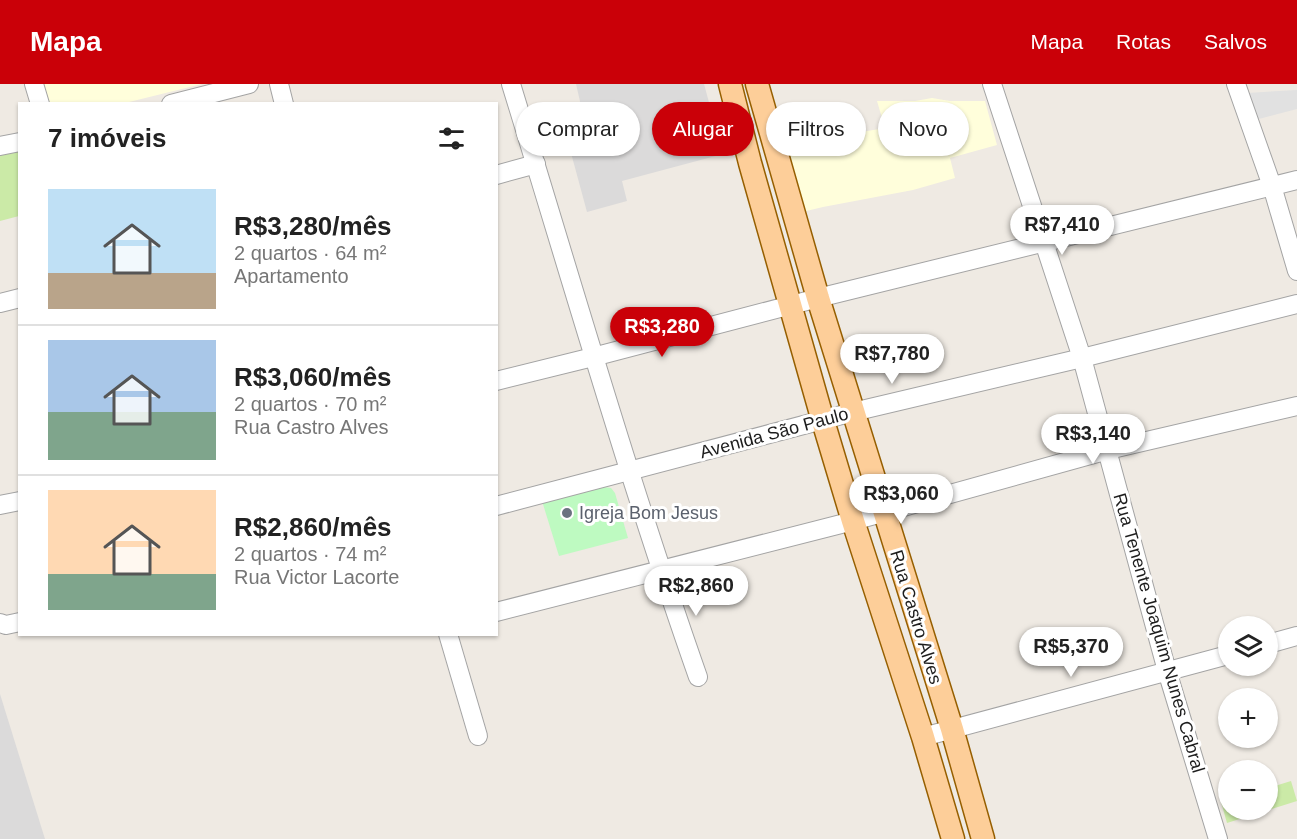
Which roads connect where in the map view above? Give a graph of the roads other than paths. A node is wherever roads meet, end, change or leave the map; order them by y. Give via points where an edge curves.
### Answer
1 (34, 84) edge
2 (249, 84) edge
3 (279, 84) edge
4 (511, 84) edge
5 (756, 84) edge
6 (992, 84) edge
7 (1236, 84) edge
8 (731, 87) edge
9 (39, 102) edge
10 (179, 102) edge
11 (284, 102) edge
12 (18, 142) edge
13 (0, 146) edge
14 (536, 164) junction
15 (498, 174) edge
16 (1297, 180) edge
17 (1272, 186) junction
18 (1044, 242) junction
19 (1297, 271) edge
20 (18, 298) edge
21 (818, 298) junction
22 (0, 303) edge
23 (1297, 304) edge
24 (790, 306) junction
25 (593, 357) junction
26 (1082, 358) junction
27 (498, 381) edge
28 (1297, 406) edge
29 (853, 412) junction
30 (823, 421) junction
31 (1108, 450) junction
32 (630, 471) junction
33 (18, 502) edge
34 (498, 505) edge
35 (0, 506) edge
36 (884, 512) junction
37 (853, 521) junction
38 (661, 570) junction
39 (498, 611) edge
40 (18, 622) edge
41 (0, 623) edge
42 (449, 636) edge
43 (1297, 636) edge
44 (1278, 641) edge
45 (1218, 658) edge
46 (1167, 671) junction
47 (698, 676) dead end
48 (952, 729) junction
49 (478, 736) dead end
50 (923, 737) junction
51 (953, 839) edge
52 (983, 839) edge
53 (1218, 839) edge

1 - 9 street
2 - 10 street
3 - 11 street
4 - 14 street
5 - 8 street
5 - 21 main road, Rua Castro Alves
6 - 18 street, Rua Tenente Joaquim Nunes Cabral
7 - 17 street
8 - 24 main road, Rua Castro Alves
12 - 13 street
14 - 15 street
14 - 25 street
16 - 17 street
17 - 18 street
17 - 19 street
18 - 21 street
18 - 26 street, Rua Tenente Joaquim Nunes Cabral
20 - 22 street
21 - 24 street
21 - 29 main road, Rua Castro Alves
23 - 26 street, Avenida São Paulo
24 - 25 street
24 - 30 main road, Rua Castro Alves
25 - 27 street
25 - 32 street
26 - 29 street, Avenida São Paulo
26 - 31 street, Rua Tenente Joaquim Nunes Cabral
28 - 31 street
29 - 30 street, Avenida São Paulo
29 - 36 main road, Rua Castro Alves
30 - 32 street, Avenida São Paulo
30 - 37 main road, Rua Castro Alves
31 - 36 street
31 - 46 street, Rua Tenente Joaquim Nunes Cabral
32 - 34 street, Avenida São Paulo
32 - 38 street
33 - 35 street
36 - 37 street
36 - 48 main road, Rua Castro Alves
37 - 38 street
37 - 50 main road, Rua Castro Alves
38 - 39 street
38 - 47 street
40 - 41 street
42 - 49 street
43 - 44 street
45 - 46 street
46 - 48 street
46 - 53 street, Rua Tenente Joaquim Nunes Cabral
48 - 50 street
48 - 52 main road, Rua Castro Alves
50 - 51 main road, Rua Castro Alves

